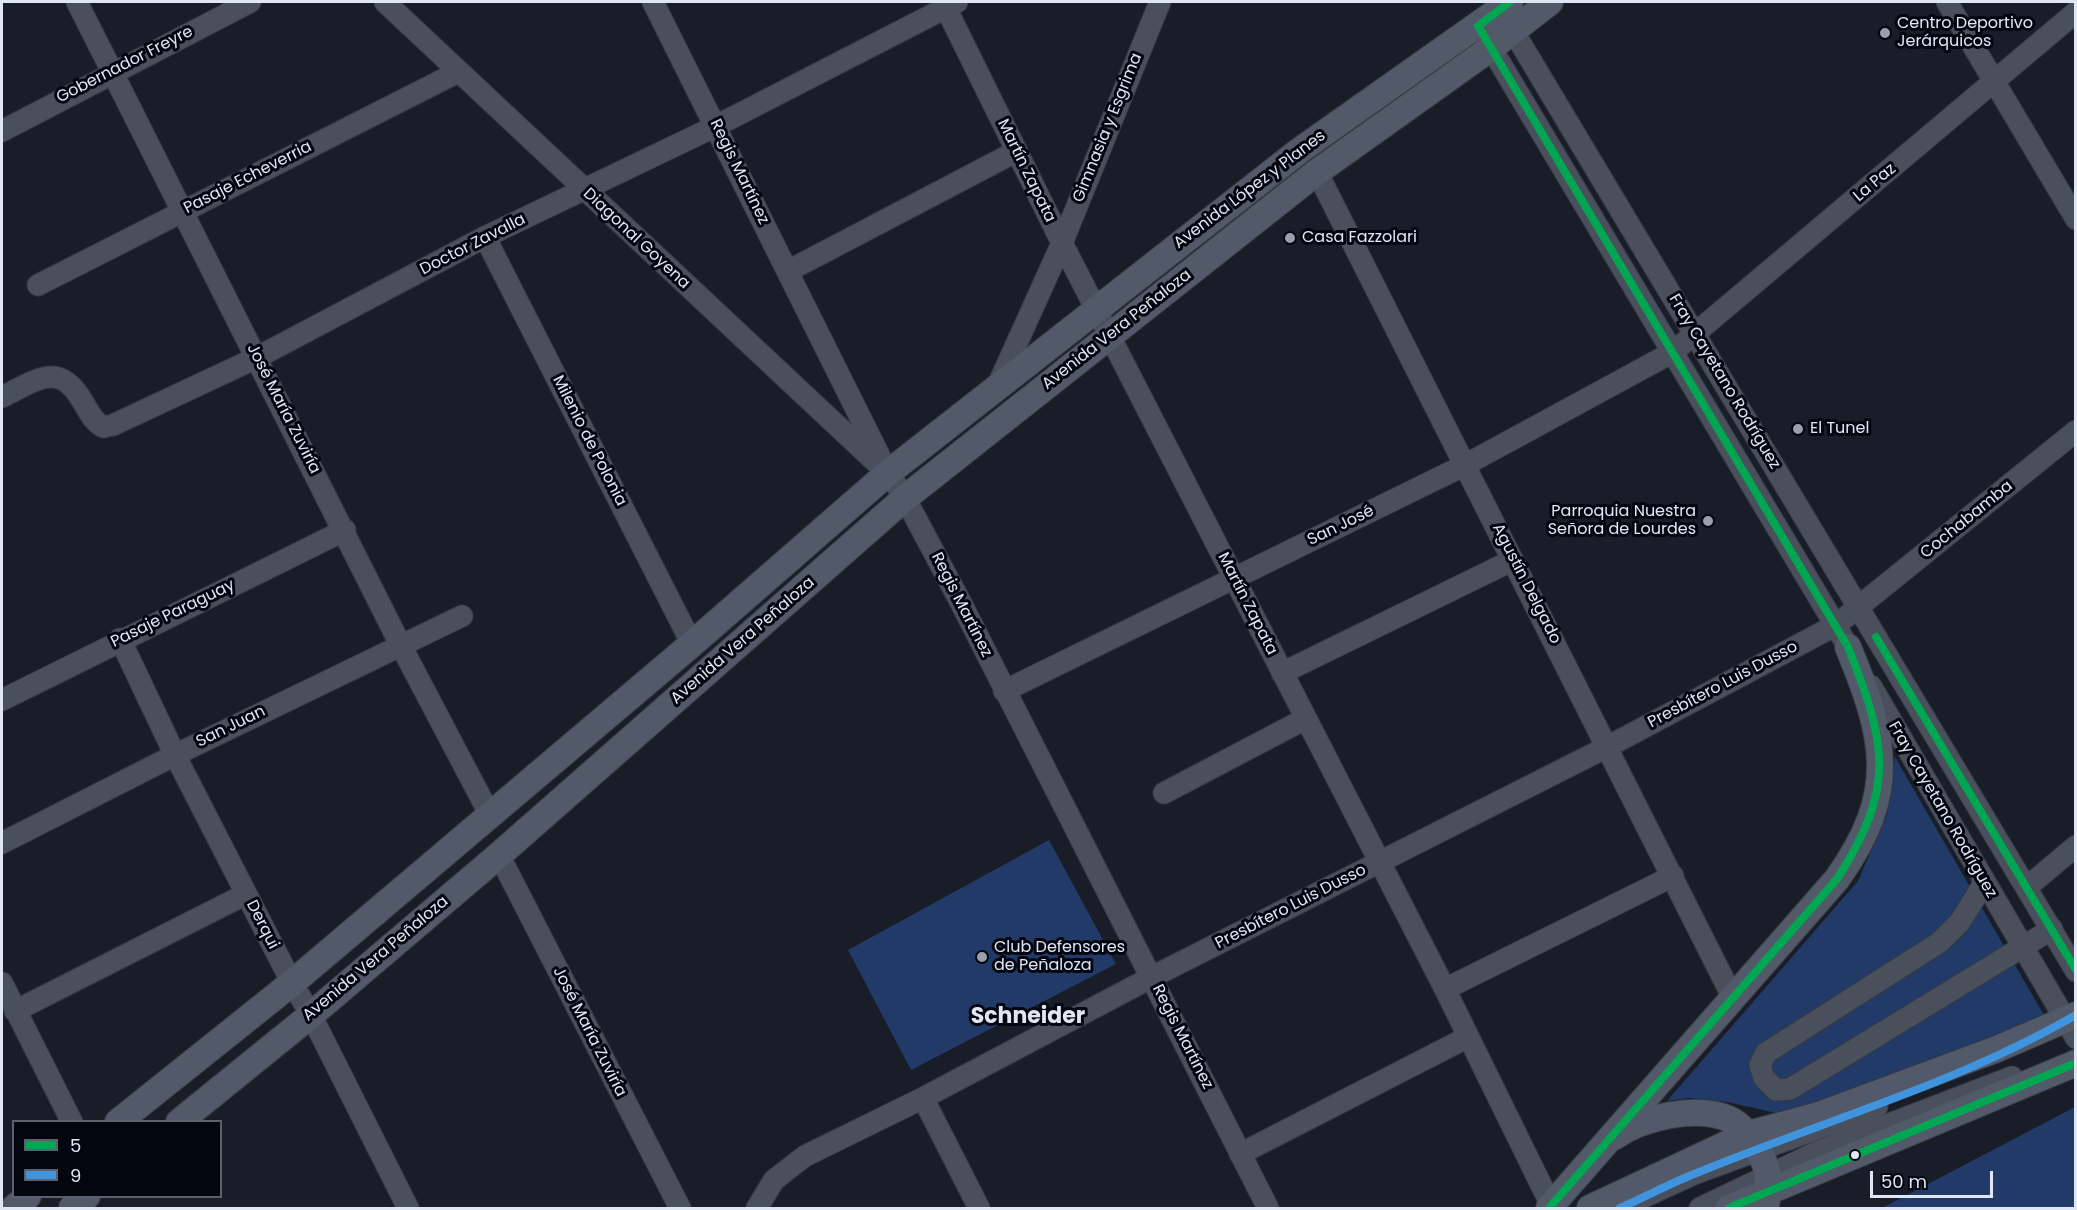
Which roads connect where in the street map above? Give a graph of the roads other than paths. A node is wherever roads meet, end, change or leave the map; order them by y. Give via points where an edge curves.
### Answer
1 (78, 2) edge
2 (250, 2) edge
3 (385, 2) edge
4 (653, 2) edge
5 (1160, 2) edge
6 (1550, 2) edge
7 (1947, 2) edge
8 (949, 4) edge
9 (2076, 12) edge
10 (1508, 14) edge
11 (1478, 26) junction
12 (1491, 48) junction
13 (114, 70) junction
14 (458, 72) junction
15 (1995, 82) junction
16 (716, 126) junction
17 (2, 130) edge
18 (1017, 151) junction
19 (1317, 172) junction
20 (584, 190) junction
21 (184, 210) junction
22 (2076, 219) edge
23 (485, 237) junction
24 (1062, 243) junction
25 (788, 271) junction
26 (38, 285) dead end
27 (1096, 309) junction
28 (1696, 334) junction
29 (1110, 336) junction
30 (1673, 352) junction
31 (256, 358) junction
32 (997, 387) junction
33 (2, 397) edge
34 (2076, 431) edge
35 (1465, 465) junction
36 (888, 473) junction
37 (905, 498) junction
38 (345, 530) junction
39 (1513, 560) junction
40 (1233, 578) junction
41 (1858, 608) junction
42 (462, 616) dead end
43 (1842, 636) junction
44 (120, 639) junction
45 (400, 644) junction
46 (692, 644) junction
47 (1282, 673) junction
48 (1004, 691) junction
49 (2, 700) edge
50 (1305, 719) junction
51 (1609, 746) junction
52 (174, 755) junction
53 (1164, 793) dead end
54 (490, 815) junction
55 (1997, 838) junction
56 (2, 843) edge
57 (2076, 846) edge
58 (499, 855) junction
59 (1969, 857) junction
60 (1379, 862) junction
61 (1673, 876) junction
62 (1984, 883) junction
63 (2027, 887) junction
64 (246, 894) junction
65 (2052, 929) junction
66 (2022, 947) junction
67 (2076, 971) edge
68 (1152, 977) junction
69 (2, 983) edge
70 (292, 983) junction
71 (1445, 989) junction
72 (1733, 998) junction
73 (15, 1011) junction
74 (311, 1015) junction
75 (2072, 1024) edge
76 (1468, 1037) junction
77 (2076, 1062) edge
78 (923, 1098) junction
79 (1708, 1113) junction
80 (1819, 1115) junction
81 (71, 1120) edge
82 (121, 1120) edge
83 (181, 1120) edge
84 (1600, 1147) junction
85 (1240, 1154) junction
86 (1762, 1171) edge
87 (27, 1198) edge
88 (86, 1198) edge
89 (758, 1206) edge
90 (1550, 1208) edge
91 (14, 1209) edge
92 (72, 1209) edge
93 (408, 1209) edge
94 (680, 1209) edge
95 (979, 1209) edge
96 (1268, 1209) edge
97 (1590, 1209) edge
98 (1620, 1209) edge
99 (1700, 1209) edge
100 (1729, 1209) edge

1 - 13 street, José María Zuviría
2 - 13 street, Gobernador Freyre
3 - 14 street, Diagonal Goyena
4 - 16 street, Regis Martínez
5 - 24 street, Gimnasia y Esgrima
6 - 10 main road, Avenida López y Planes
7 - 15 street
8 - 16 street, Doctor Zavalla
8 - 18 street, Martín Zapata
9 - 15 street, La Paz
10 - 11 main road, Avenida López y Planes
10 - 12 main road, Avenida López y Planes
10 - 28 street, Fray Cayetano Rodríguez
11 - 12 street, Fray Cayetano Rodríguez
11 - 27 main road, Avenida López y Planes via 1299,151
12 - 19 main road, Avenida López y Planes
12 - 30 street, Fray Cayetano Rodríguez
13 - 17 street, Gobernador Freyre
13 - 21 street, José María Zuviría
14 - 20 street, Diagonal Goyena
14 - 21 street, Pasaje Echeverria
15 - 22 street
15 - 28 street, La Paz
16 - 20 street, Doctor Zavalla
16 - 25 street, Regis Martínez
18 - 24 street, Martín Zapata
18 - 25 street
19 - 29 main road, Avenida Vera Peñaloza
19 - 35 street, Agustín Delgado
20 - 23 street, Doctor Zavalla
20 - 36 street, Diagonal Goyena
21 - 26 street, Pasaje Echeverria
21 - 31 street, José María Zuviría
23 - 31 street, Doctor Zavalla
23 - 46 street, Milenio de Polonia
24 - 27 street, Martín Zapata
24 - 32 street, Gimnasia y Esgrima
25 - 36 street, Regis Martínez
27 - 29 street, Martín Zapata
27 - 32 main road, Avenida López y Planes
28 - 30 street, La Paz
28 - 41 street, Fray Cayetano Rodríguez
29 - 37 main road, Avenida Vera Peñaloza
29 - 40 street, Martín Zapata
30 - 35 street, San José
30 - 43 street, Fray Cayetano Rodríguez
31 - 33 street, Doctor Zavalla via 103,427 95,422 73,385 58,376 41,378
31 - 38 street, José María Zuviría
32 - 36 main road, Avenida Vera Peñaloza
34 - 41 street, Cochabamba
35 - 39 street, Agustín Delgado
35 - 40 street, San José
36 - 37 street, Regis Martínez
36 - 46 main road, Avenida Vera Peñaloza
37 - 48 street, Regis Martínez
37 - 58 main road, Avenida Vera Peñaloza
38 - 44 street, Pasaje Paraguay
38 - 45 street, José María Zuviría
39 - 47 street
39 - 51 street, Agustín Delgado
40 - 47 street, Martín Zapata
40 - 48 street, San José
41 - 43 street, Cochabamba
41 - 55 street, Fray Cayetano Rodríguez
42 - 45 street, San Juan
43 - 51 street, Presbítero Luis Dusso
43 - 59 street, Fray Cayetano Rodríguez
43 - 72 main road via 1869,698 1879,734 1880,770 1875,803 1860,842 1837,879
44 - 49 street, Pasaje Paraguay
44 - 52 street, Derqui
45 - 52 street, San Juan
45 - 54 street, José María Zuviría
46 - 54 main road, Avenida Vera Peñaloza
47 - 50 street, Martín Zapata
48 - 68 street, Regis Martínez
50 - 53 street
50 - 60 street, Martín Zapata
51 - 60 street, Presbítero Luis Dusso
51 - 61 street, Agustín Delgado
52 - 56 street, San Juan
52 - 64 street, Derqui
54 - 70 main road, Avenida Vera Peñaloza
55 - 59 street
55 - 63 street, Fray Cayetano Rodríguez
57 - 63 street
58 - 74 main road, Avenida Vera Peñaloza
58 - 94 street, José María Zuviría
59 - 62 street, Fray Cayetano Rodríguez
60 - 68 street, Presbítero Luis Dusso
60 - 71 street, Martín Zapata
61 - 71 street
61 - 72 street, Agustín Delgado
62 - 66 street, Fray Cayetano Rodríguez
62 - 66 street via 1960,922 1940,942 1766,1053 1760,1065 1764,1078 1776,1090 1790,1089
63 - 65 street, Fray Cayetano Rodríguez
64 - 70 street, Derqui
64 - 73 street
65 - 66 street
65 - 67 street, Fray Cayetano Rodríguez
66 - 75 street, Fray Cayetano Rodríguez
68 - 78 street, Presbítero Luis Dusso
68 - 85 street, Regis Martínez
69 - 73 street
70 - 74 street, Derqui
70 - 82 main road, Avenida Vera Peñaloza
71 - 76 street, Martín Zapata
72 - 84 main road
73 - 81 street
74 - 83 main road, Avenida Vera Peñaloza
74 - 93 street, Derqui
75 - 80 main road
75 - 86 street via 1938,1083
76 - 85 street
76 - 90 street, Martín Zapata
77 - 86 main road
78 - 89 street, Presbítero Luis Dusso via 793,1163 774,1179
78 - 95 street
79 - 80 main road via 1782,1121
79 - 84 main road via 1687,1113 1648,1122 1618,1134
79 - 86 main road via 1728,1118
80 - 86 main road
84 - 90 main road
85 - 96 street, Regis Martínez
86 - 97 main road
86 - 98 street via 1665,1186
86 - 99 street
86 - 100 main road
87 - 91 main road
88 - 92 main road

